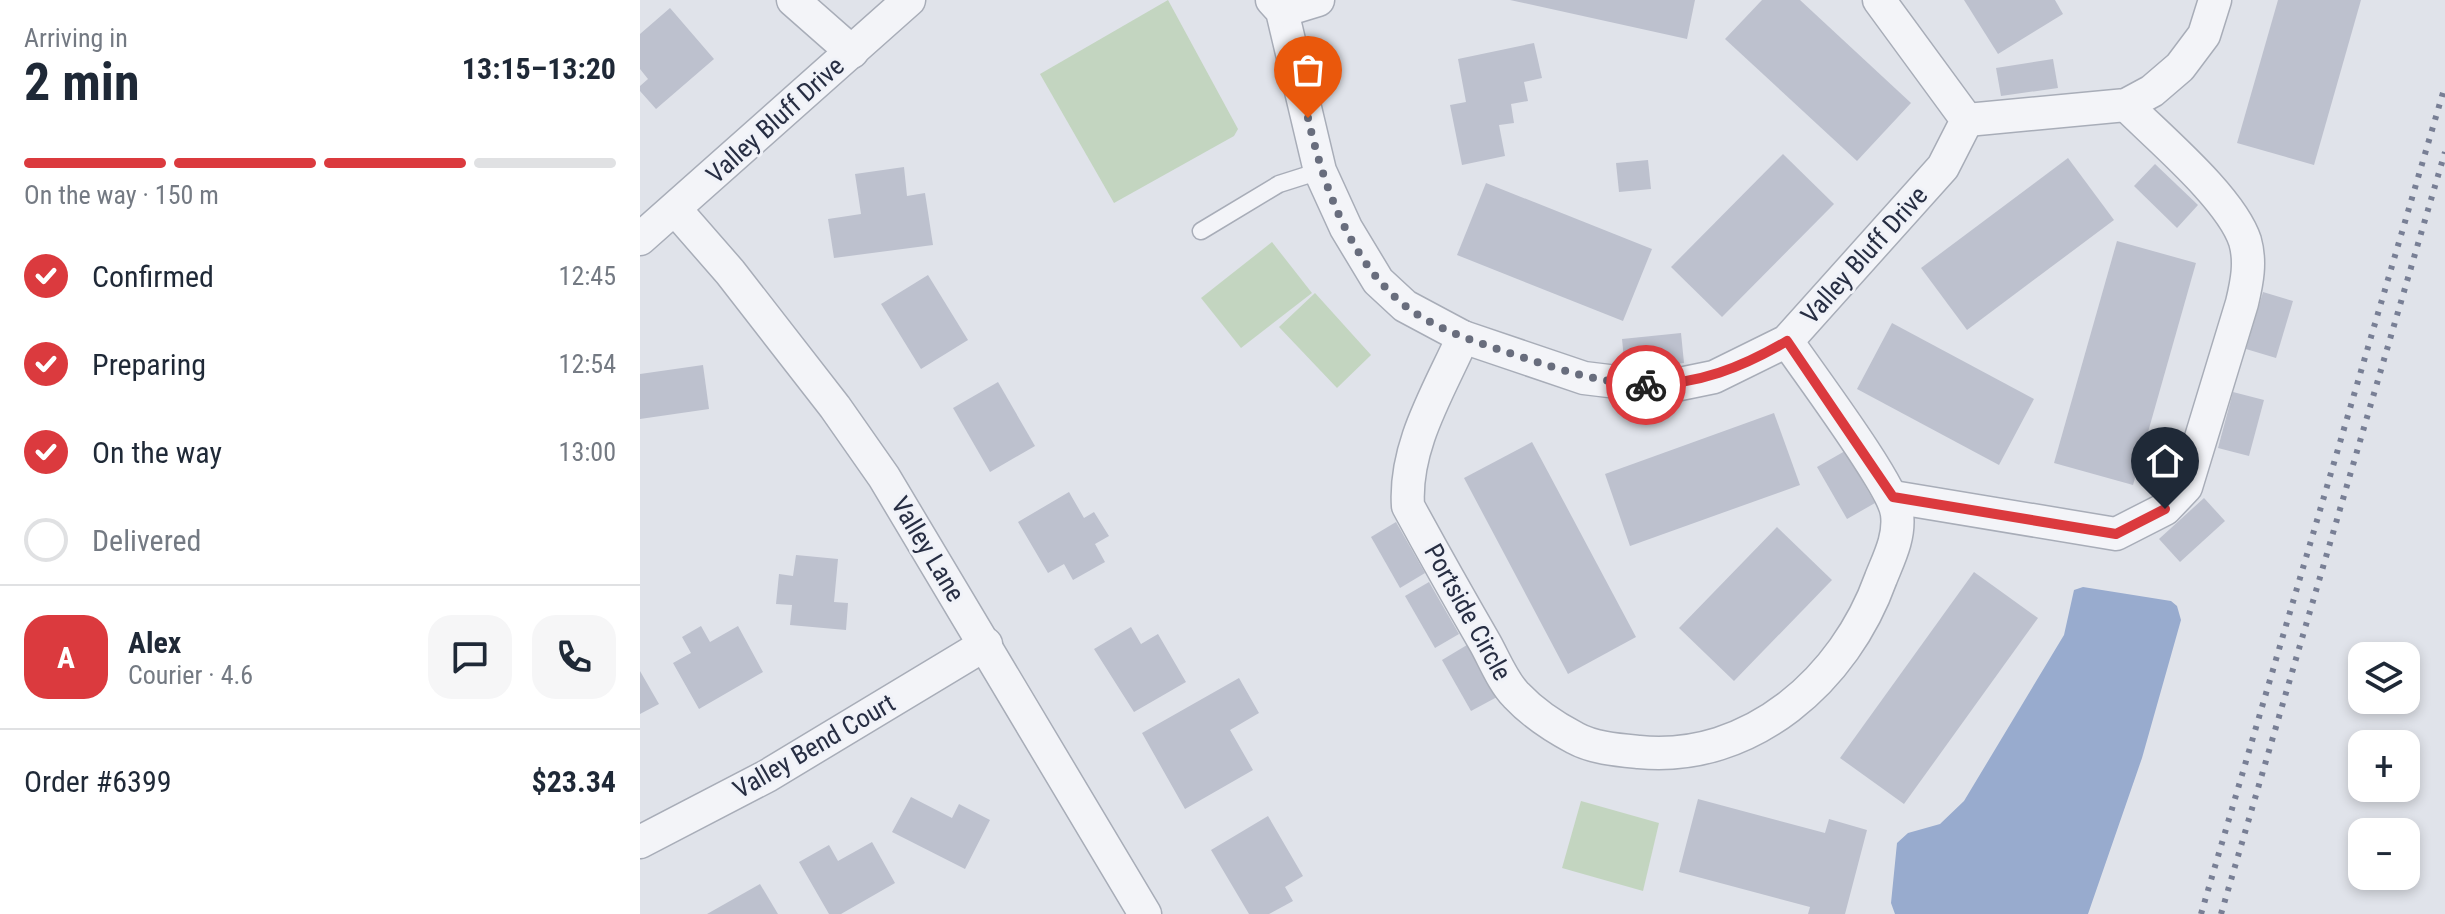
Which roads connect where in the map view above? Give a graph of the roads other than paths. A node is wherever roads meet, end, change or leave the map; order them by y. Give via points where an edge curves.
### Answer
1 (793, 0) edge
2 (908, 0) edge
3 (1318, 0) edge
4 (1879, 0) edge
5 (2215, 0) edge
6 (1277, 5) edge
7 (852, 52) junction
8 (2126, 105) junction
9 (1967, 120) junction
10 (1320, 171) junction
11 (675, 209) junction
12 (1201, 231) dead end
13 (640, 239) edge
14 (1463, 337) junction
15 (1787, 341) junction
16 (1893, 497) junction
17 (986, 644) junction
18 (640, 842) edge
19 (1145, 914) edge

1 - 7 street
2 - 7 street, Valley Bluff Drive
3 - 6 street, Valley Bluff Drive
4 - 9 street
5 - 8 street via 2204,35 2180,67
6 - 10 street, Valley Bluff Drive
7 - 11 street, Valley Bluff Drive
8 - 9 street
8 - 16 street via 2233,214 2245,242 2249,273 2242,303 2186,487 2165,509 2116,534
9 - 15 street, Valley Bluff Drive via 1943,167
10 - 12 lane via 1279,184
10 - 14 street, Valley Bluff Drive via 1378,281 1405,306
11 - 13 street, Valley Bluff Drive
11 - 17 street, Valley Lane via 835,407
14 - 15 street, Valley Bluff Drive via 1584,378 1642,385 1714,377
14 - 16 street, Portside Circle via 1411,453 1408,506 1514,694 1578,740 1614,750 1691,752 1758,731 1826,672 1854,634 1877,591 1898,532
15 - 16 street, Portside Circle
17 - 18 street, Valley Bend Court via 767,776
17 - 19 street, Valley Lane

